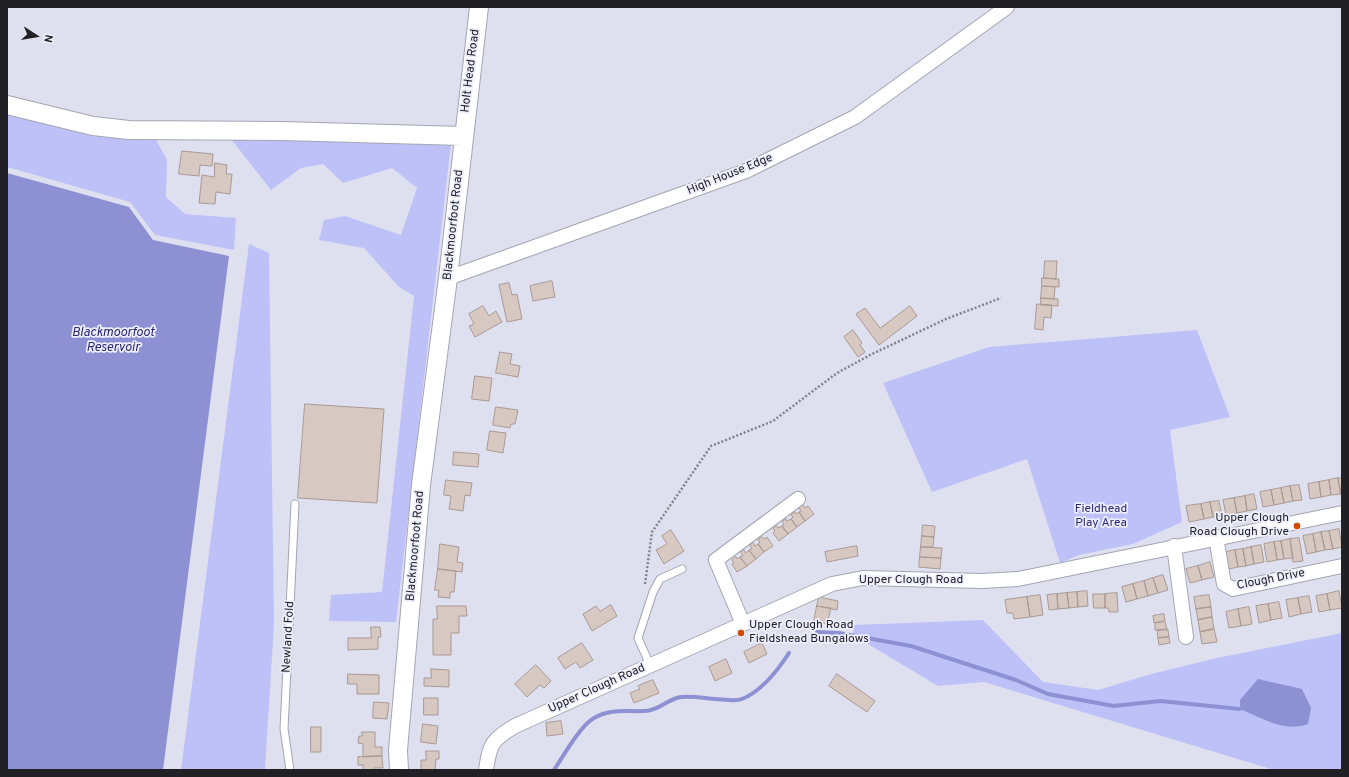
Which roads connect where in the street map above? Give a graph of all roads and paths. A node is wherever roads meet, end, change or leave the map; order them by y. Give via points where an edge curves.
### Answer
1 (479, 7) edge
2 (1007, 7) edge
3 (7, 105) edge
4 (463, 136) junction
5 (448, 278) junction
6 (1001, 298) dead end
7 (798, 499) dead end
8 (295, 504) dead end
9 (1342, 513) edge
10 (1216, 538) junction
11 (1174, 546) junction
12 (1342, 566) edge
13 (682, 569) dead end
14 (645, 588) dead end
15 (743, 624) junction
16 (1186, 637) dead end
17 (650, 666) junction
18 (290, 770) edge
19 (399, 770) edge
20 (486, 770) edge

1 - 4 street, Holt Head Road
2 - 5 street, High House Edge via 855,117 746,171
3 - 4 street via 93,126 129,130
4 - 5 street, Blackmoorfoot Road
5 - 19 street, Blackmoorfoot Road via 421,485 398,750
6 - 14 path via 946,319 872,354 837,373 773,421 711,446 652,532
7 - 15 street via 716,560
8 - 18 lane, Newland Fold via 284,729
9 - 10 street, Upper Clough Road
10 - 11 street, Upper Clough Road
10 - 12 street, Clough Drive via 1224,584 1229,588
11 - 15 street, Upper Clough Road via 1095,565 1018,579 982,582 863,578 832,584
11 - 16 street
13 - 17 lane via 660,579 653,592 638,638
15 - 17 street, Upper Clough Road
17 - 20 street, Upper Clough Road via 515,726 498,737 489,750

